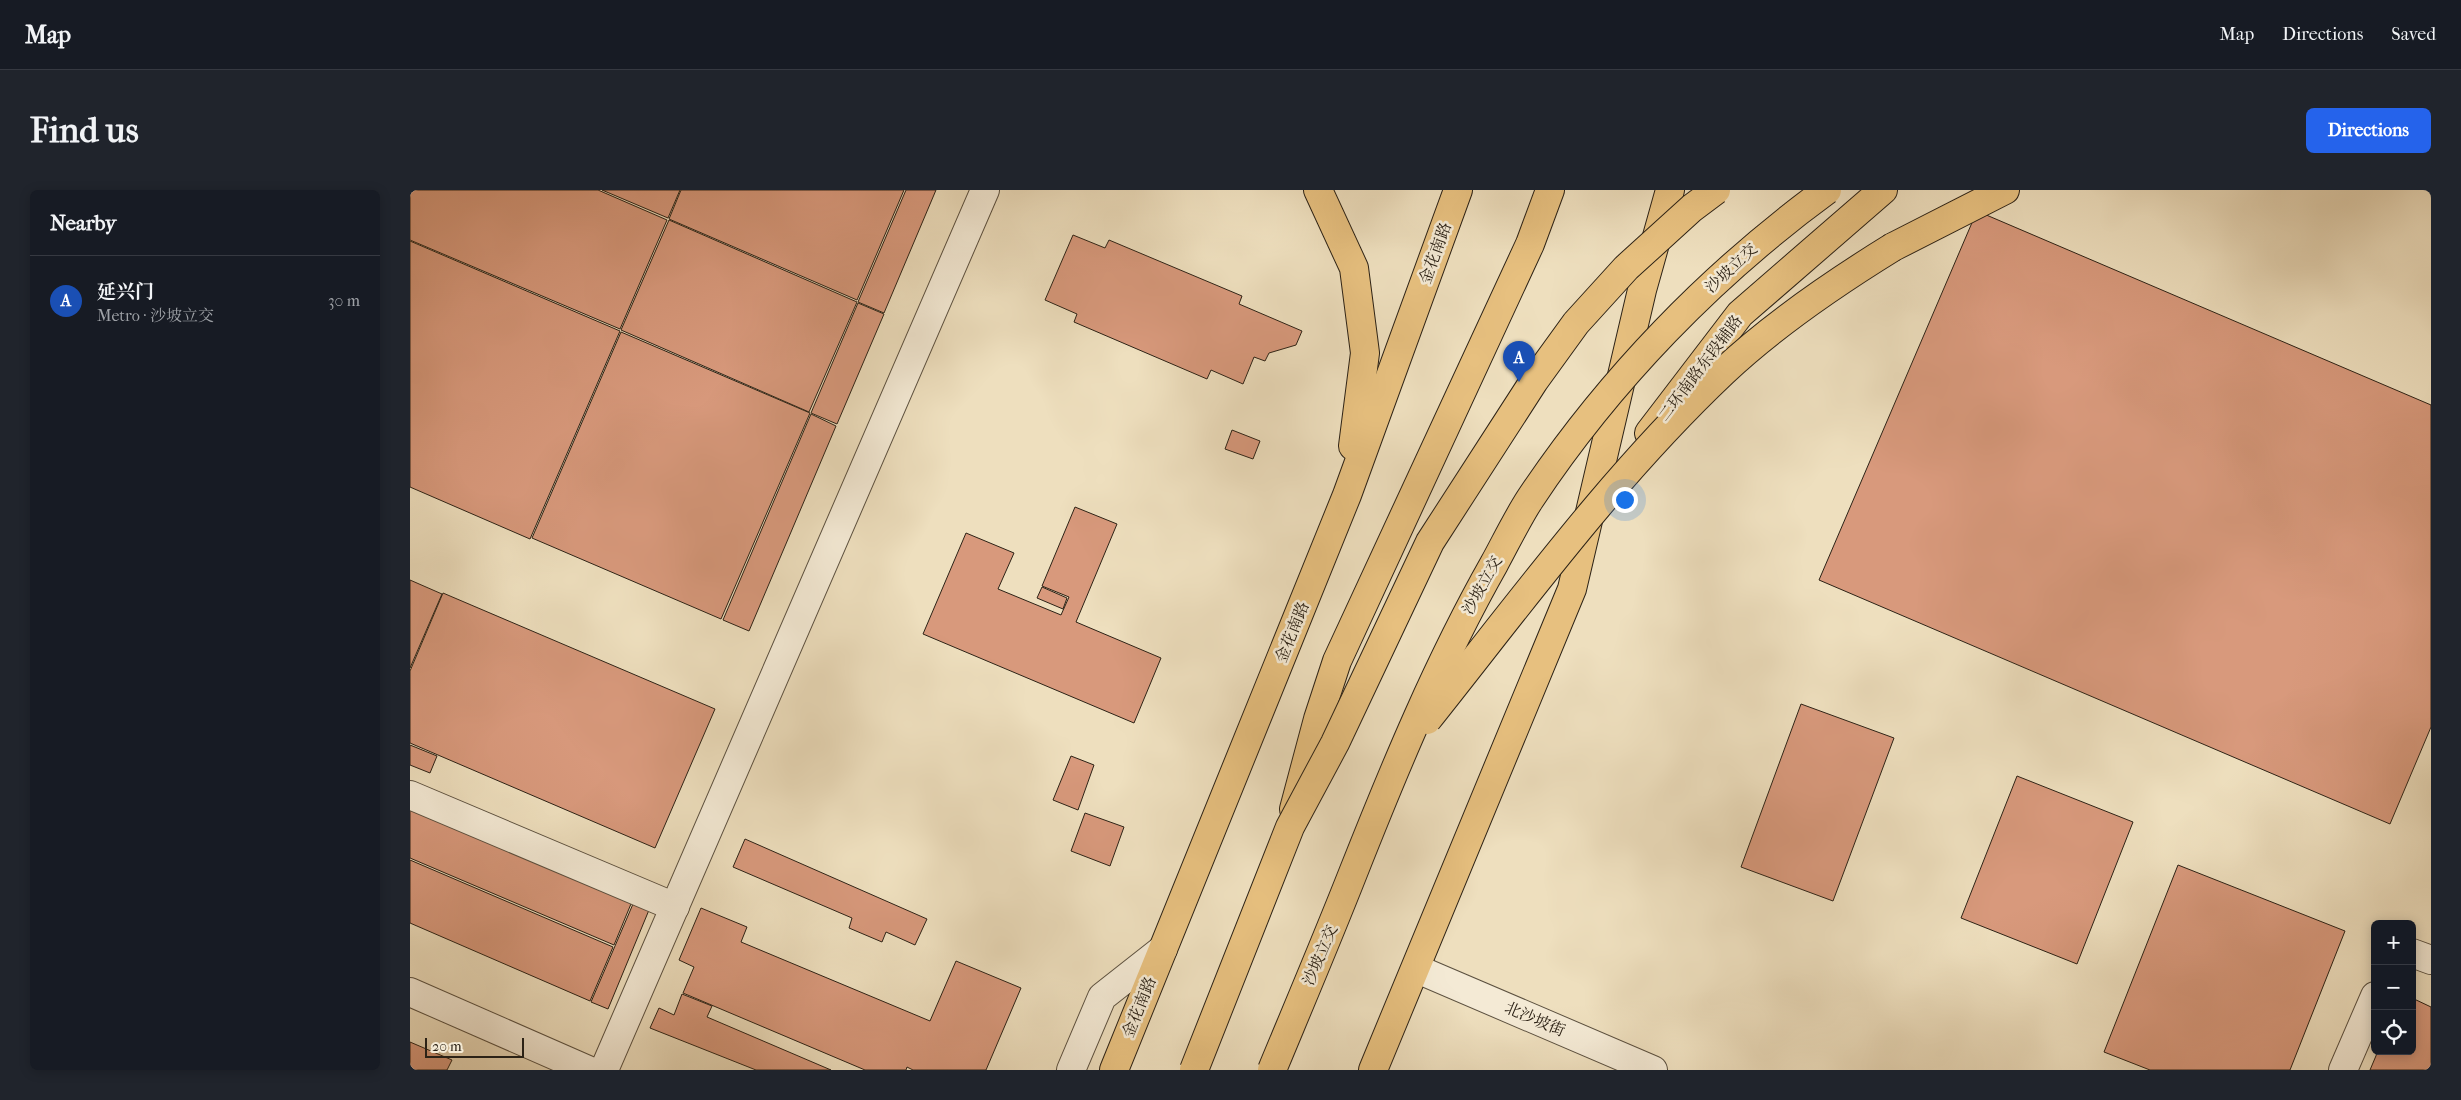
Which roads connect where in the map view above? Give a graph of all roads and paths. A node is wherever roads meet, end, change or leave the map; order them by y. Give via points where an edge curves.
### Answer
1 (985, 190) edge
2 (1318, 190) edge
3 (1458, 190) edge
4 (1529, 190) edge
5 (1550, 190) edge
6 (1670, 190) edge
7 (1716, 190) edge
8 (1827, 190) edge
9 (1883, 190) edge
10 (2005, 190) edge
11 (1490, 329) junction
12 (1348, 495) junction
13 (1572, 589) junction
14 (1400, 755) junction
15 (410, 795) edge
16 (1290, 827) junction
17 (675, 907) junction
18 (1163, 949) junction
19 (2416, 954) edge
20 (2431, 960) edge
21 (1417, 969) junction
22 (410, 992) edge
23 (2371, 1005) edge
24 (573, 1067) edge
25 (604, 1070) edge
26 (1071, 1070) edge
27 (1114, 1070) edge
28 (1194, 1070) edge
29 (1272, 1070) edge
30 (1373, 1070) edge
31 (1653, 1070) edge
32 (2343, 1070) edge

1 - 17 street
2 - 12 main road via 1354,268 1365,353
3 - 12 main road, 金花南路
4 - 11 main road
5 - 11 main road via 1530,244
6 - 13 main road via 1642,290
7 - 16 main road, bridge via 1626,268 1576,323 1534,381 1430,542 1335,743
8 - 14 main road, 沙坡立交, bridge via 1775,228 1712,285 1654,343 1589,418 1529,500 1459,626
9 - 13 main road, 二环南路东段辅路 via 1740,314 1645,439
10 - 14 main road, bridge via 1893,247 1830,286 1723,372 1643,455 1567,544
11 - 16 main road, bridge via 1337,662 1318,719
12 - 18 main road, 金花南路
13 - 21 main road
14 - 29 main road, 沙坡立交, bridge
15 - 17 street
16 - 28 main road, bridge
17 - 25 street
18 - 26 street via 1102,997
18 - 27 main road, 金花南路
19 - 20 street
21 - 30 main road
21 - 31 street, 北沙坡街
22 - 24 street
23 - 32 street

